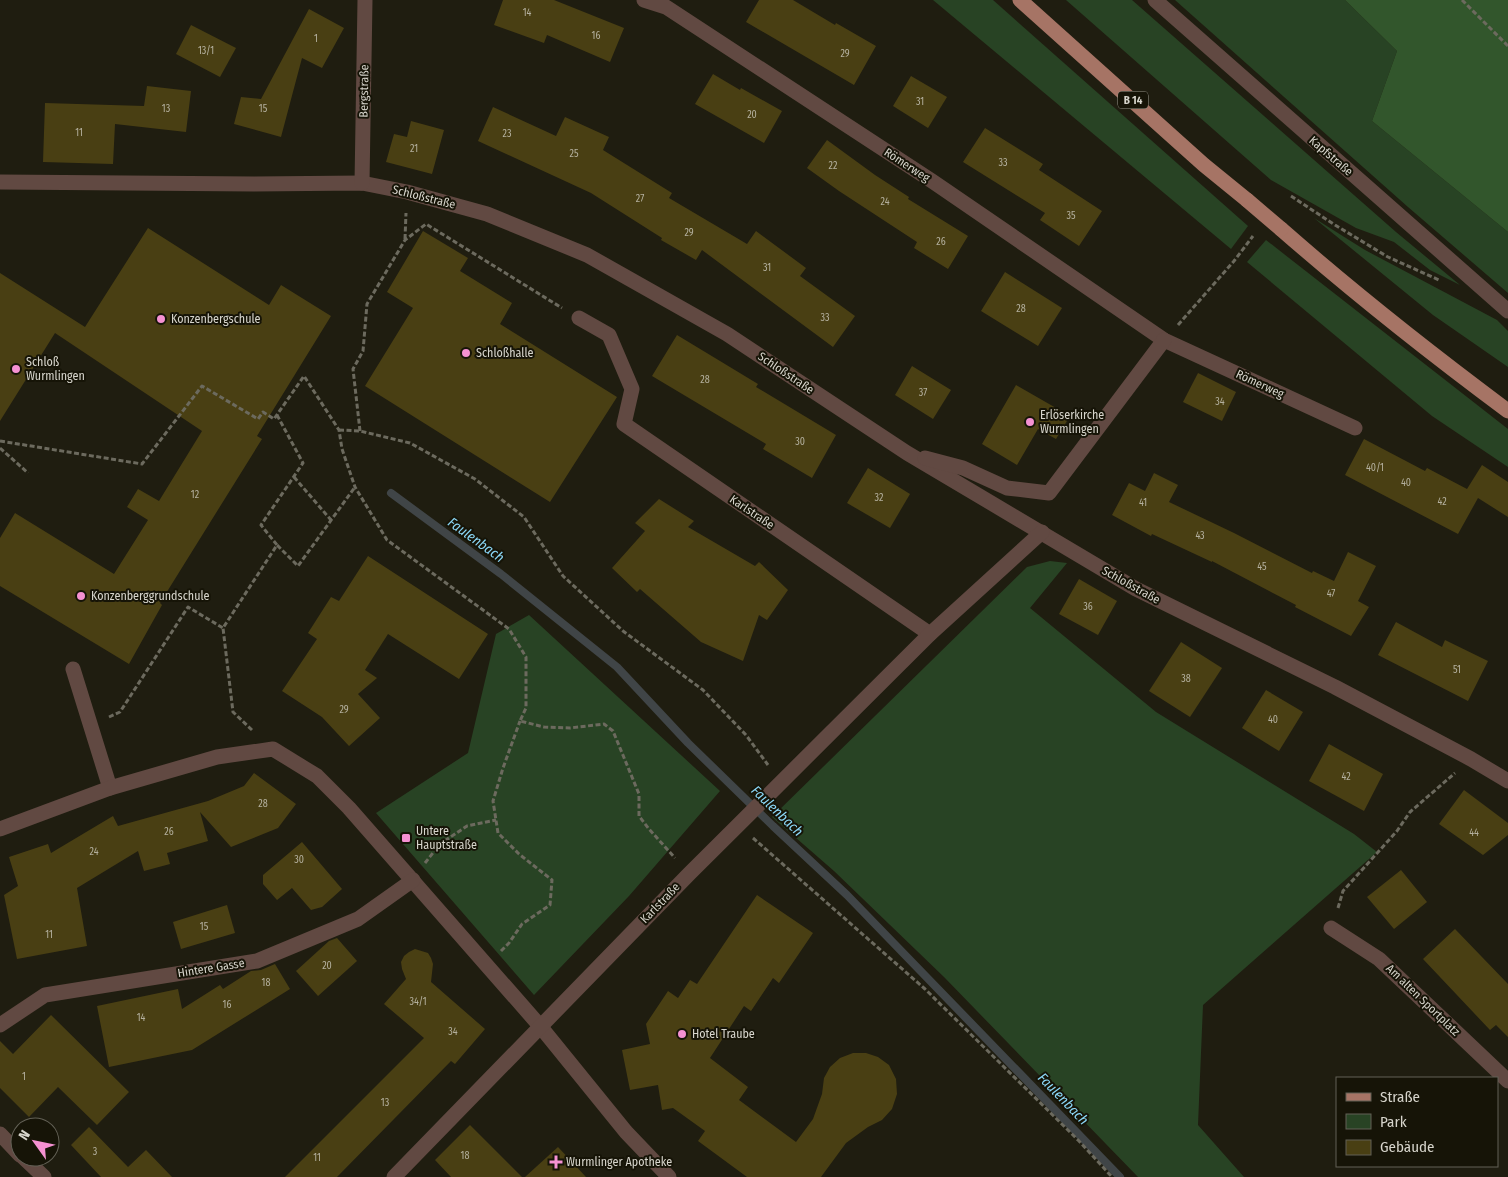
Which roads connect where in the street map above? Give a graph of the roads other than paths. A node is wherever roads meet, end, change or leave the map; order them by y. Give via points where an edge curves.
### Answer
1 (365, 0) edge
2 (644, 0) edge
3 (1020, 0) edge
4 (1155, 0) edge
5 (0, 182) edge
6 (362, 183) junction
7 (1508, 311) edge
8 (579, 318) road end
9 (1164, 340) junction
10 (1508, 411) edge
11 (1355, 428) dead end
12 (907, 453) junction
13 (1042, 532) junction
14 (930, 634) junction
15 (73, 669) dead end
16 (1508, 781) edge
17 (110, 788) junction
18 (0, 829) edge
19 (413, 880) junction
20 (1332, 928) road end
21 (0, 1025) edge
22 (540, 1026) junction
23 (1508, 1081) edge
24 (0, 1134) edge
25 (10, 1144) edge
26 (33, 1167) edge
27 (44, 1177) edge
28 (394, 1177) edge
29 (669, 1177) edge

1 - 6 street, Bergstraße
2 - 9 street, Römerweg via 666,7 924,175
3 - 10 main road, B 14, bridge via 1204,164 1360,296
4 - 7 street, Kapfstraße
5 - 6 street, Schloßstraße
6 - 12 street, Schloßstraße via 487,214 587,255 727,334
8 - 14 street, Karlstraße via 609,335 632,389 624,424
9 - 11 street, Römerweg
9 - 12 street via 1049,493 1007,488 963,468
12 - 13 street, Schloßstraße
13 - 14 street, Karlstraße
13 - 16 street, Schloßstraße via 1136,589 1335,687
14 - 22 street, Karlstraße
15 - 17 street
17 - 18 street
17 - 19 street via 217,757 273,749 317,776
19 - 21 street, Hintere Gasse via 358,919 257,961 45,994
19 - 22 street
20 - 23 street, Am alten Sportplatz via 1380,959
22 - 28 street, Karlstraße
22 - 29 street via 626,1132
24 - 25 street
26 - 27 street

